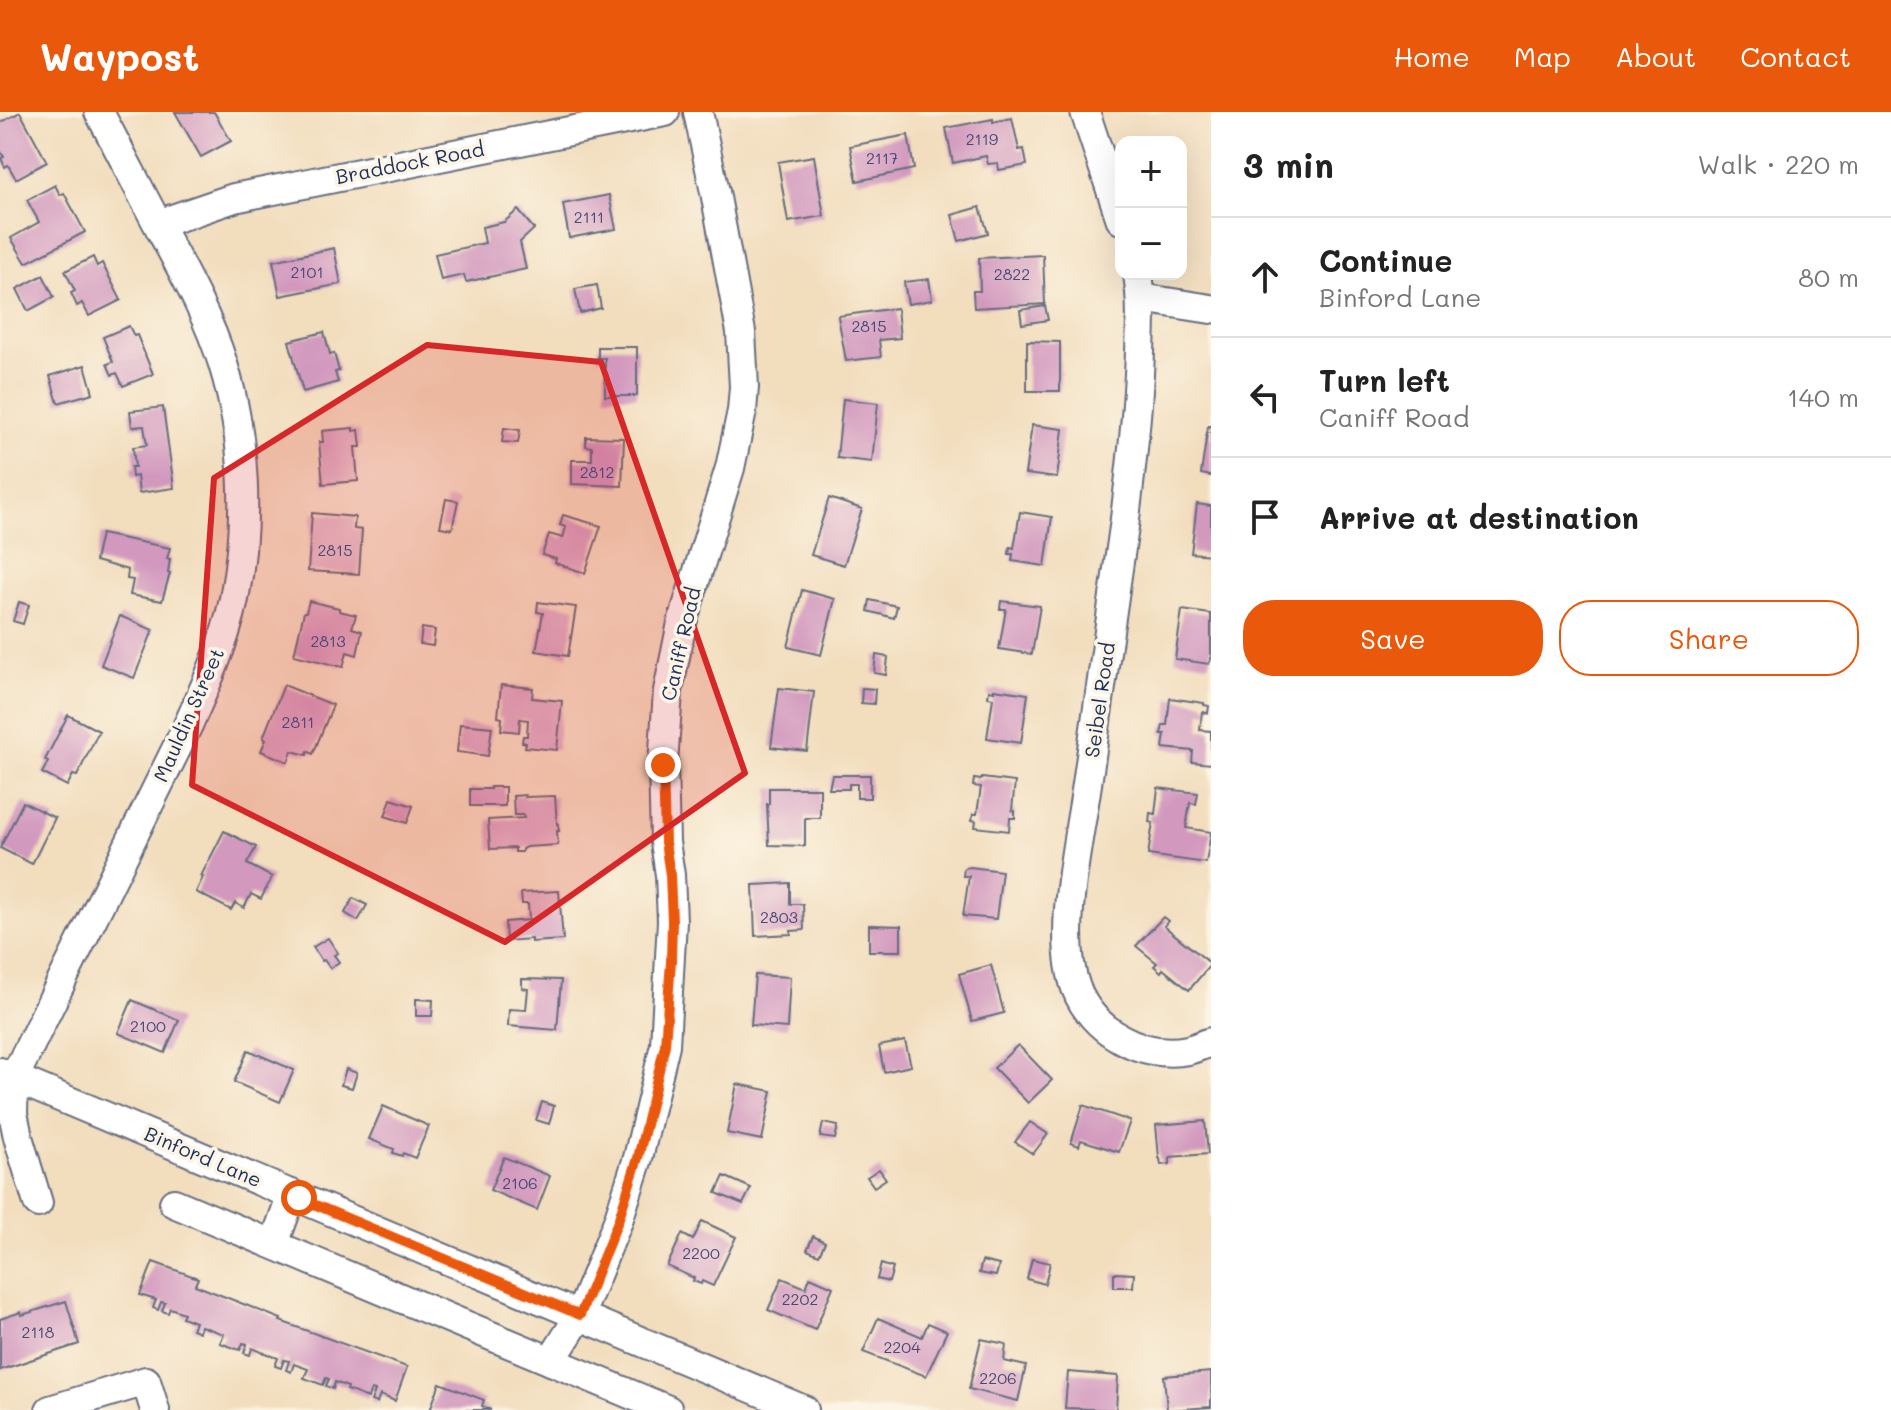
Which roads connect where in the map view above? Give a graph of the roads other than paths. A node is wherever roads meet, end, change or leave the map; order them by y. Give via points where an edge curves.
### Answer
1 (99, 112) edge
2 (665, 112) edge
3 (698, 112) edge
4 (1085, 112) edge
5 (1117, 208) edge
6 (158, 224) junction
7 (1140, 286) edge
8 (1211, 309) edge
9 (1199, 1046) edge
10 (7, 1075) edge
11 (292, 1194) junction
12 (38, 1203) dead end
13 (174, 1203) dead end
14 (274, 1244) junction
15 (580, 1315) junction
16 (551, 1361) junction
17 (50, 1410) edge
18 (155, 1410) edge
19 (668, 1410) edge
20 (804, 1410) edge

1 - 6 street, Mauldin Street
2 - 6 street, Braddock Road via 234,198
3 - 15 street, Caniff Road via 741,332 742,411 668,691 663,765 672,921 665,1045 638,1158
4 - 5 street
6 - 10 street, Mauldin Street via 209,327 231,396 243,484 233,600 210,676 188,725
7 - 8 street
7 - 9 street, Seibel Road via 1133,457 1067,934 1075,987 1083,1005 1110,1032 1155,1050
10 - 11 street, Binford Lane
10 - 12 street
11 - 14 street
11 - 15 street, Binford Lane
13 - 14 street
14 - 16 street
15 - 16 street, Caniff Road
15 - 20 street, Binford Lane
16 - 19 street
17 - 18 street via 146,1381

